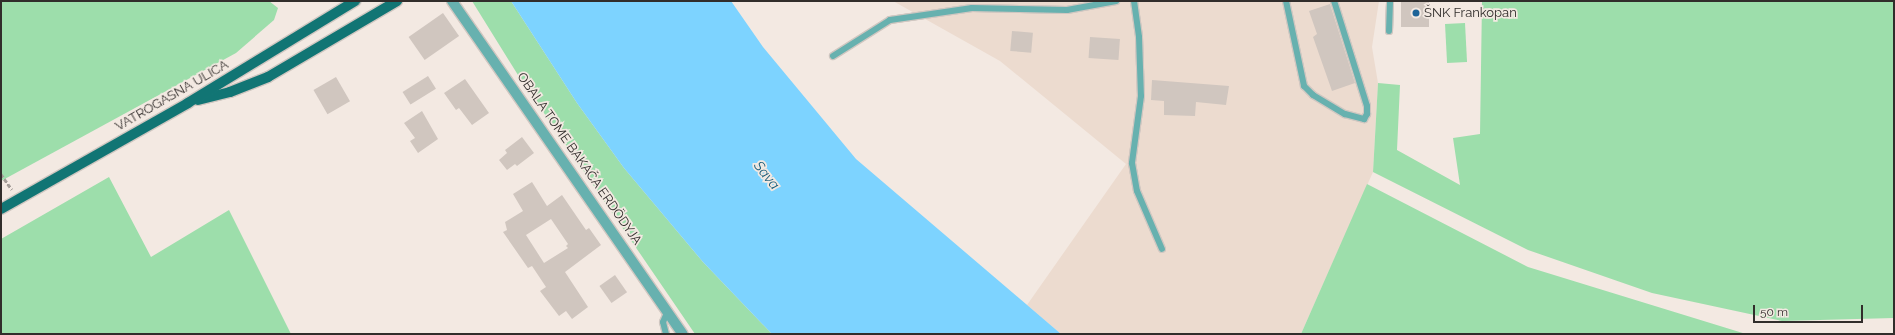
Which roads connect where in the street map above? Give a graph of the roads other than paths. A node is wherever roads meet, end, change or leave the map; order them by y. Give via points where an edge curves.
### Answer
1 (355, 1) edge
2 (398, 1) edge
3 (452, 1) edge
4 (1116, 1) edge
5 (1134, 1) edge
6 (1286, 1) edge
7 (1334, 1) edge
8 (1390, 1) edge
9 (1389, 31) dead end
10 (833, 56) dead end
11 (188, 103) junction
12 (1, 209) edge
13 (1162, 249) dead end
14 (668, 311) junction
15 (666, 334) edge
16 (683, 334) edge

1 - 11 main road, VATROGASNA ULICA
2 - 11 main road via 268,77 230,92
3 - 14 street, OBALA TOME BAKAČA ERDÖDYJA
4 - 10 lane via 1068,10 972,8 890,20
5 - 13 lane via 1139,37 1141,96 1132,163 1137,191
6 - 7 lane via 1304,86 1313,95 1345,114 1364,119 1367,106
8 - 9 lane
11 - 12 main road, VATROGASNA ULICA
14 - 15 lane via 663,322
14 - 16 street, OBALA TOME BAKAČA ERDÖDYJA

